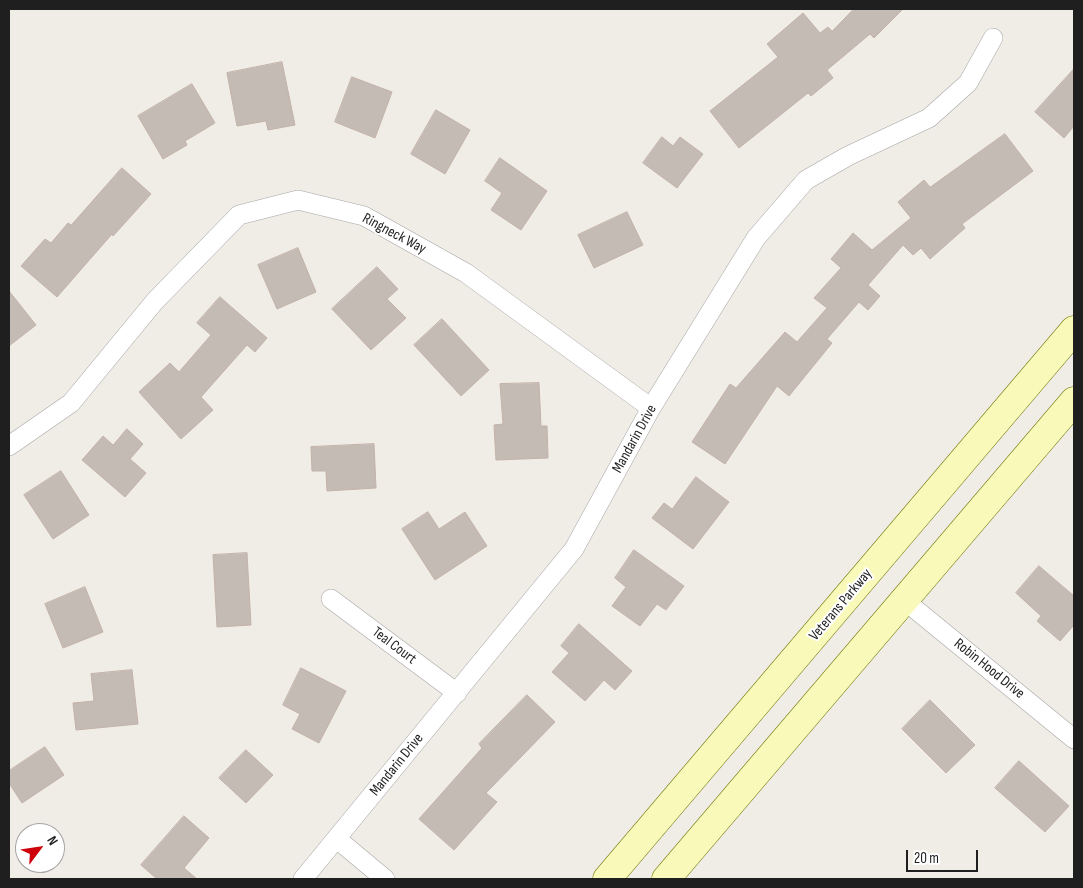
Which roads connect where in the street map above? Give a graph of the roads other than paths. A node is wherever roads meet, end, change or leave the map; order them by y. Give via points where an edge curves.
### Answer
1 (993, 38) dead end
2 (1074, 330) edge
3 (1074, 401) edge
4 (651, 408) junction
5 (9, 446) edge
6 (331, 599) dead end
7 (904, 600) junction
8 (457, 693) junction
9 (1074, 739) edge
10 (337, 839) junction
11 (303, 879) edge
12 (385, 879) edge
13 (607, 879) edge
14 (666, 879) edge

1 - 4 street, Mandarin Drive via 968,83 929,118 848,156 806,180 756,238
2 - 13 main road, Veterans Parkway
3 - 7 main road
4 - 5 street, Ringneck Way via 466,273 364,216 298,200 239,215 155,301 71,403
4 - 8 street, Mandarin Drive via 574,549
6 - 8 street, Teal Court
7 - 9 street, Robin Hood Drive
7 - 14 main road
8 - 10 street, Mandarin Drive
10 - 11 street, Mandarin Drive
10 - 12 street

